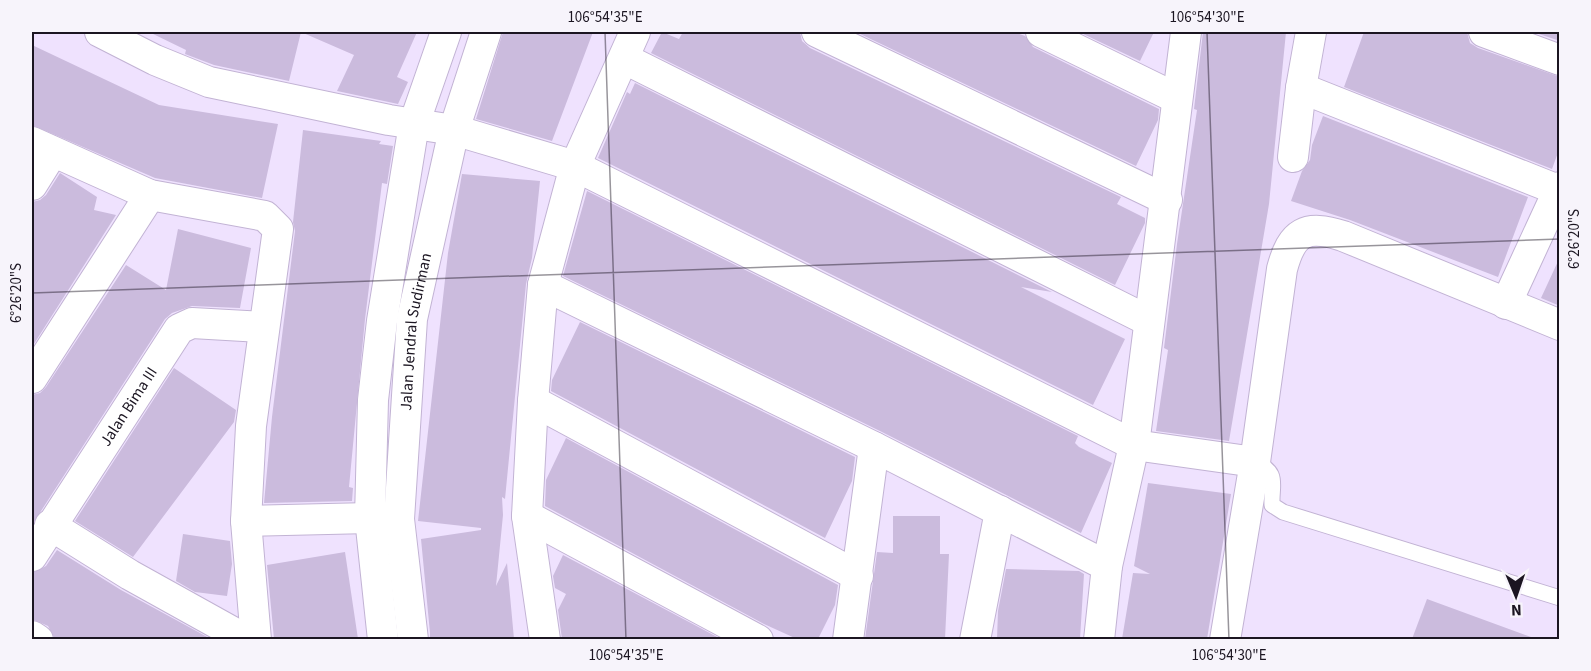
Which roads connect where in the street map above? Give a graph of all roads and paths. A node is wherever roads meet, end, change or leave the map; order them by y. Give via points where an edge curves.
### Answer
1 (100, 32) edge
2 (446, 32) edge
3 (486, 32) edge
4 (817, 32) edge
5 (1041, 32) edge
6 (1186, 32) edge
7 (1311, 32) edge
8 (1484, 32) edge
9 (630, 45) edge
10 (1560, 60) edge
11 (1300, 88) junction
12 (1176, 98) junction
13 (414, 124) junction
14 (454, 130) junction
15 (42, 148) edge
16 (1293, 157) dead end
17 (575, 166) junction
18 (32, 185) edge
19 (1559, 189) edge
20 (150, 195) junction
21 (1167, 200) junction
22 (543, 285) junction
23 (1506, 304) junction
24 (1149, 321) junction
25 (1560, 325) edge
26 (263, 327) junction
27 (32, 378) edge
28 (533, 401) junction
29 (1134, 445) junction
30 (874, 447) junction
31 (1255, 462) junction
32 (1000, 511) junction
33 (527, 516) junction
34 (370, 518) junction
35 (246, 521) junction
36 (50, 525) junction
37 (32, 556) edge
38 (1107, 566) junction
39 (858, 576) junction
40 (1560, 598) edge
41 (32, 636) edge
42 (38, 639) edge
43 (247, 639) edge
44 (256, 639) edge
45 (383, 639) edge
46 (413, 639) edge
47 (545, 639) edge
48 (758, 639) edge
49 (848, 639) edge
50 (975, 639) edge
51 (1099, 639) edge
52 (1225, 639) edge

1 - 13 street via 209,82
2 - 13 street, Jalan Jendral Sudirman
3 - 14 street, Jalan Jendral Sudirman
4 - 21 street
5 - 12 street
6 - 12 street
7 - 11 street
8 - 10 street
9 - 17 street
9 - 24 street
11 - 16 street
11 - 19 street
12 - 21 street
13 - 14 street
13 - 34 street, Jalan Jendral Sudirman via 373,400
14 - 17 street
14 - 46 street, Jalan Jendral Sudirman via 412,319 399,519
15 - 18 street
15 - 20 street
17 - 22 street
17 - 29 street
19 - 23 street
20 - 26 street via 265,216 276,223
20 - 27 street
21 - 24 street
22 - 28 street
22 - 30 street
23 - 25 street
23 - 31 street via 1343,236 1310,230 1299,234 1291,243 1282,269
24 - 29 street
26 - 35 street via 251,426
26 - 36 street, Jalan Bima III via 192,323 179,329
28 - 33 street
28 - 39 street
29 - 31 street
29 - 38 street
30 - 32 street
30 - 39 street
31 - 40 lane via 1268,471 1274,484 1272,505 1283,512
31 - 52 street
32 - 38 street
32 - 50 street
33 - 47 street
33 - 48 street
34 - 35 street
34 - 45 street, Jalan Jendral Sudirman
35 - 44 street
36 - 37 street, Jalan Bima III
36 - 43 street via 130,575
38 - 51 street
39 - 49 street
41 - 42 street

